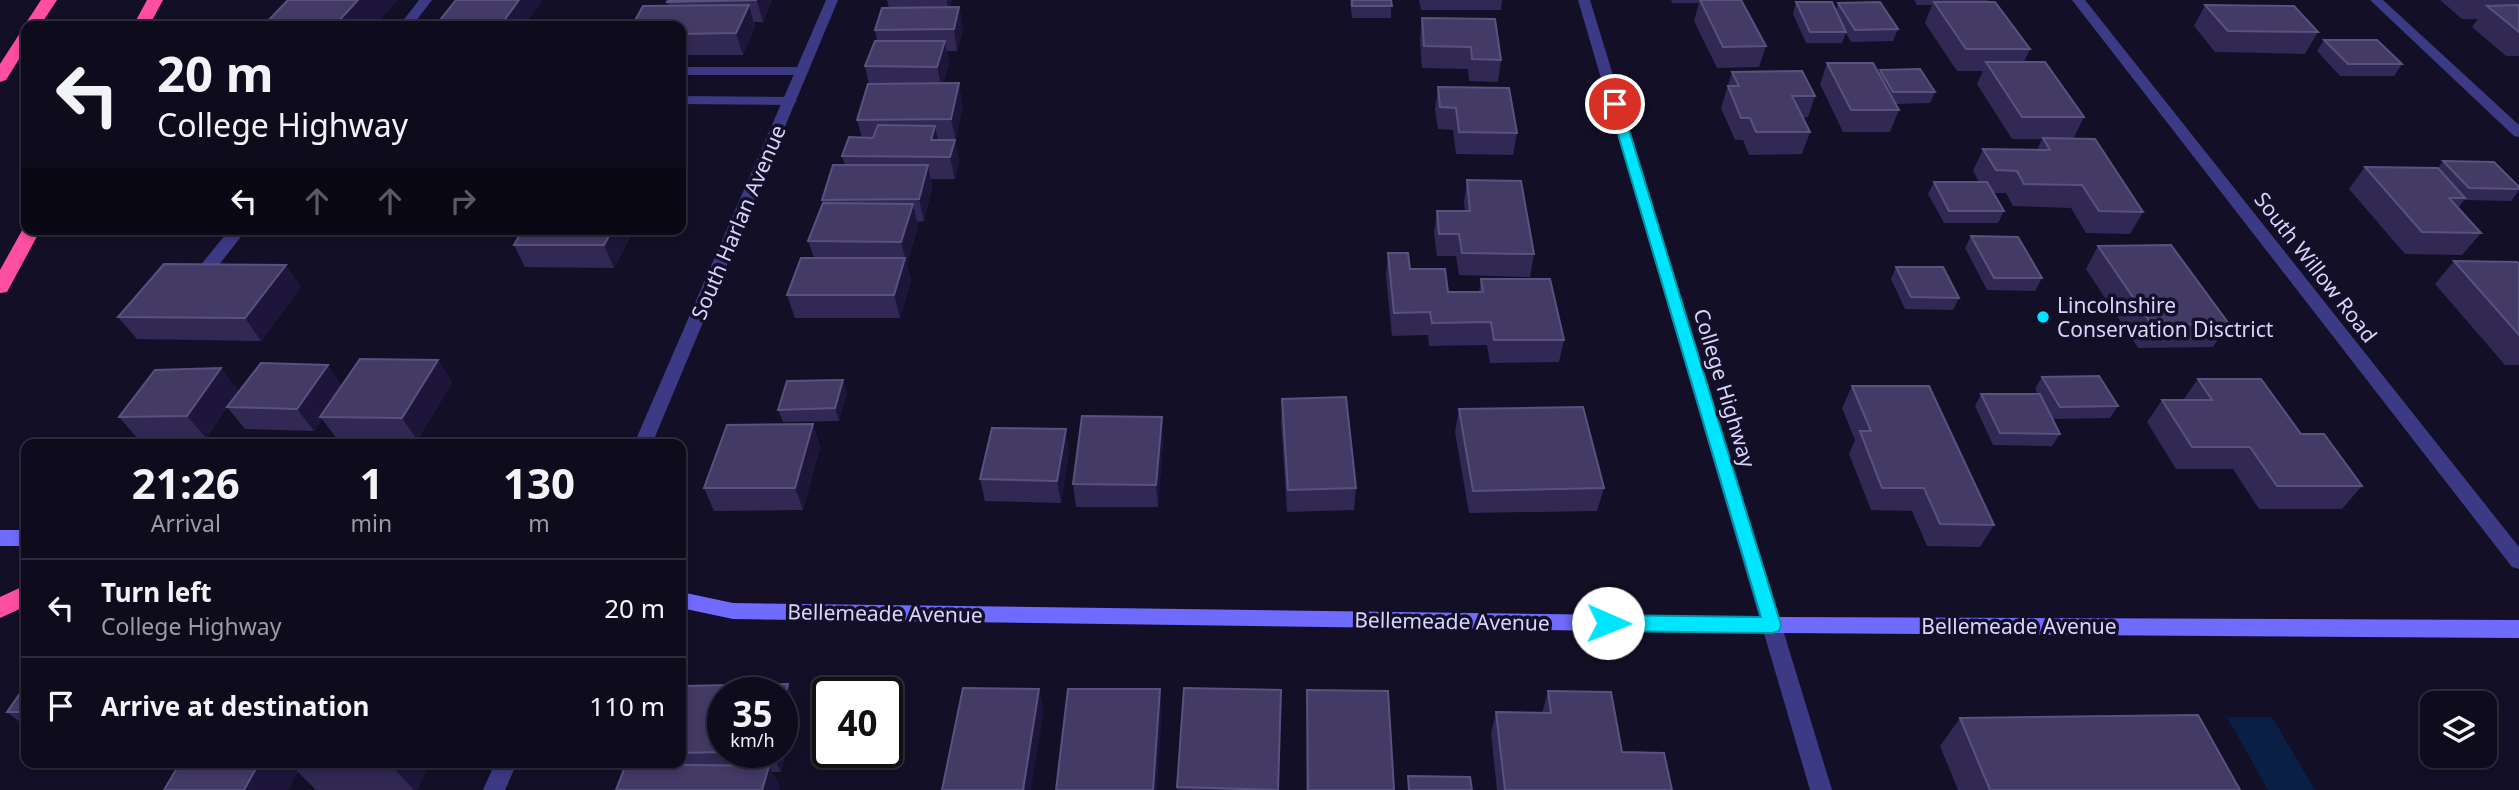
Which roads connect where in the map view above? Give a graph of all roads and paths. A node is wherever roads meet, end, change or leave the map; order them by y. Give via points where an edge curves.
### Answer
1 (49, 0) edge
2 (155, 0) edge
3 (426, 0) edge
4 (832, 0) edge
5 (1584, 0) edge
6 (2078, 0) edge
7 (2376, 0) edge
8 (36, 21) edge
9 (144, 21) edge
10 (409, 21) edge
11 (21, 44) edge
12 (686, 71) edge
13 (802, 71) junction
14 (0, 77) edge
15 (686, 100) edge
16 (790, 101) junction
17 (2519, 133) edge
18 (29, 235) edge
19 (235, 235) edge
20 (205, 271) edge
21 (0, 287) edge
22 (645, 439) edge
23 (0, 538) edge
24 (21, 538) edge
25 (2519, 561) edge
26 (21, 598) edge
27 (686, 601) edge
28 (0, 608) edge
29 (1772, 625) junction
30 (2519, 629) edge
31 (504, 768) edge
32 (494, 790) edge
33 (1821, 790) edge

1 - 8 highway
2 - 9 highway
3 - 10 street
4 - 13 street, South Harlan Avenue
5 - 29 street, College Highway
6 - 25 street, South Willow Road
7 - 17 street
11 - 14 highway
12 - 13 street
13 - 16 street, South Harlan Avenue
15 - 16 street
16 - 22 street, South Harlan Avenue
18 - 21 highway
19 - 20 street
23 - 24 street
26 - 28 highway
27 - 29 street, Bellemeade Avenue via 733,611
29 - 30 street, Bellemeade Avenue
29 - 33 street, College Highway
31 - 32 street

